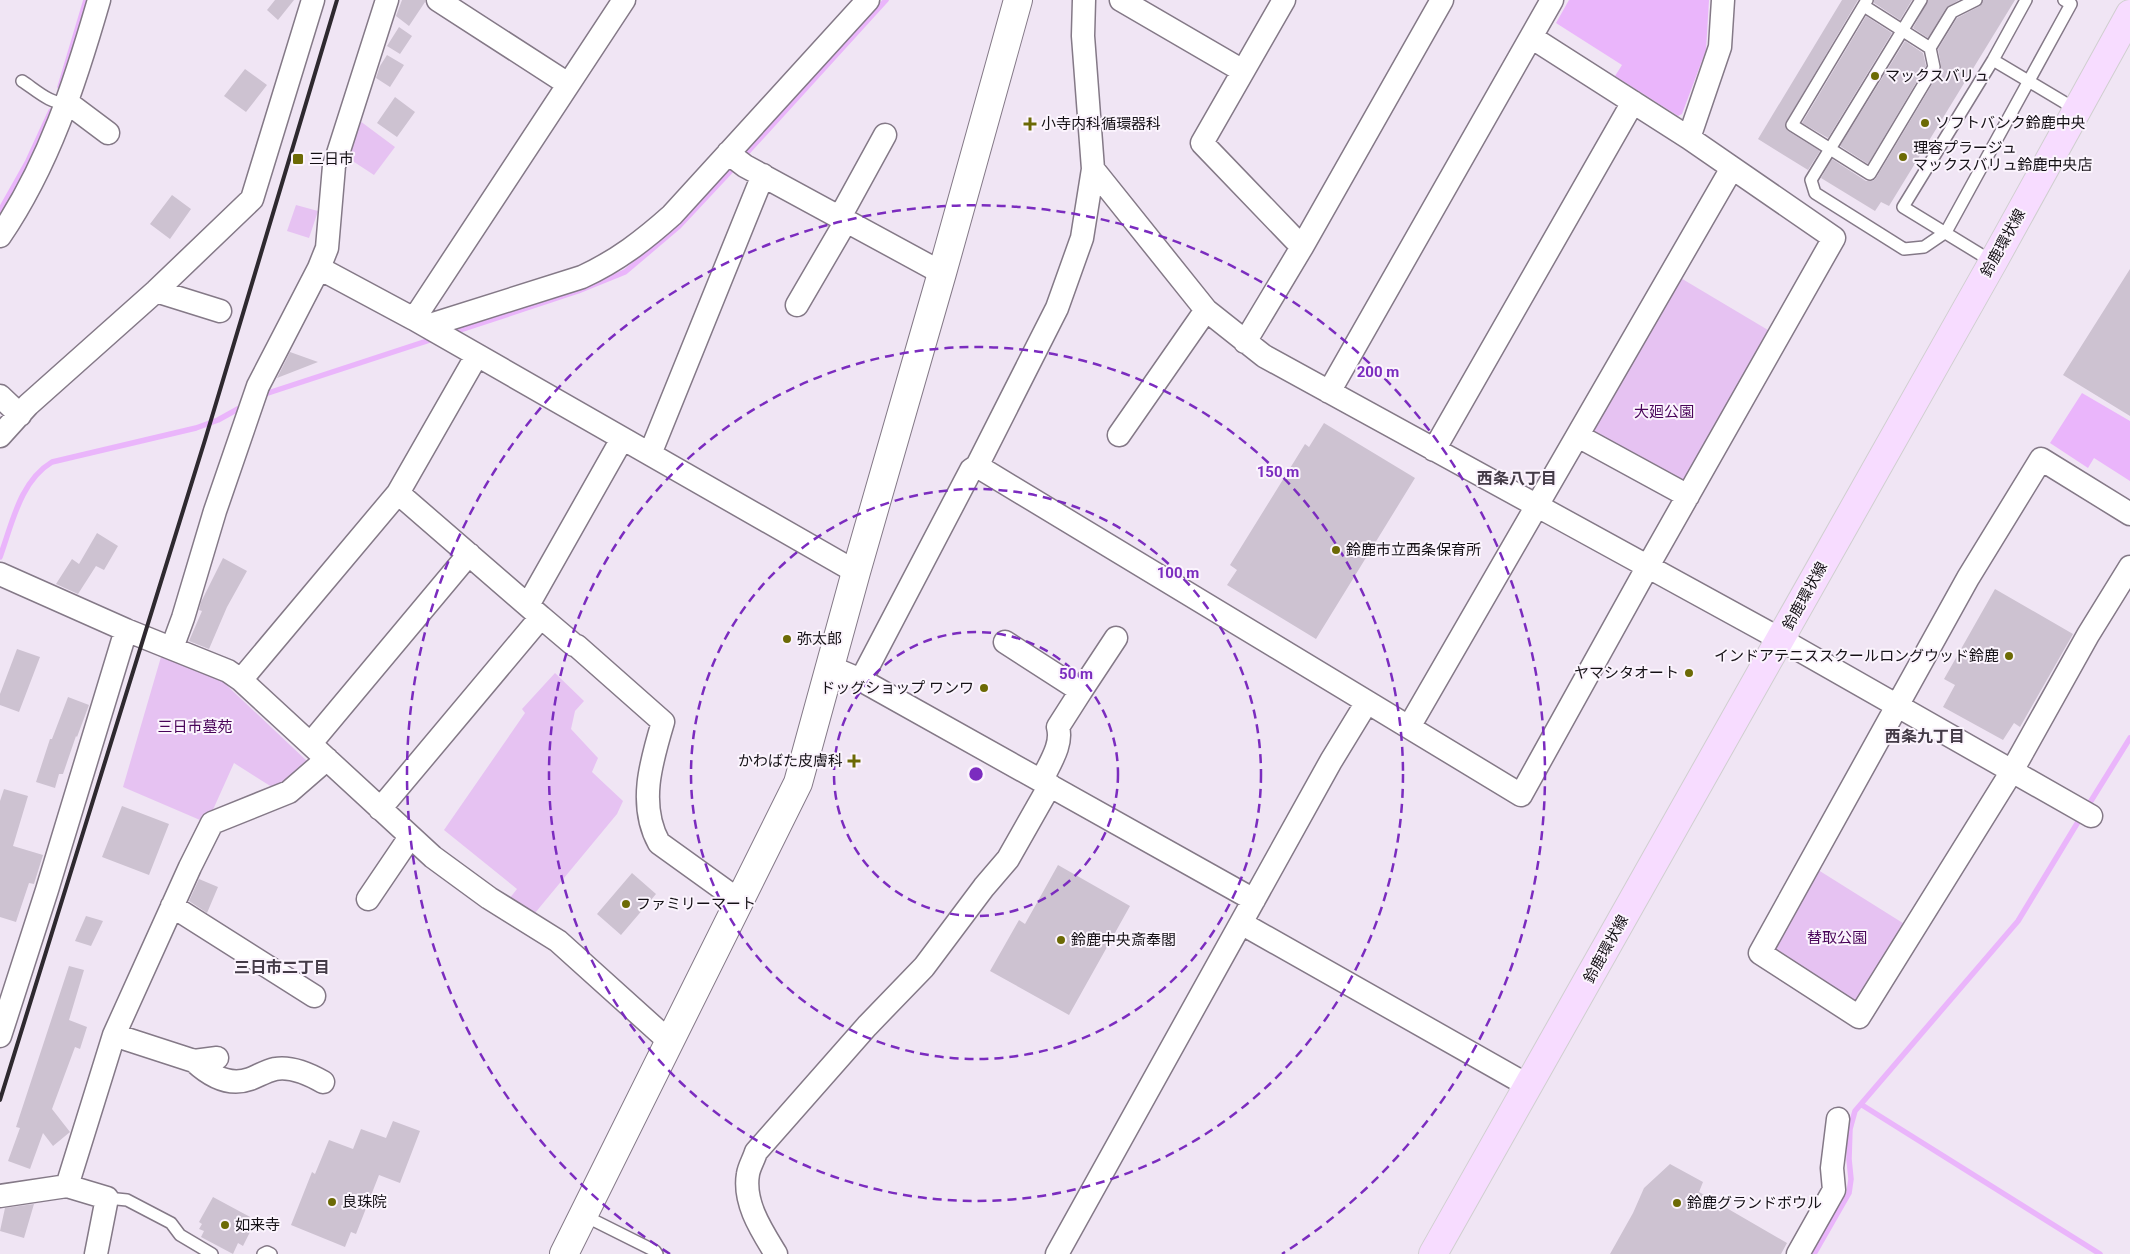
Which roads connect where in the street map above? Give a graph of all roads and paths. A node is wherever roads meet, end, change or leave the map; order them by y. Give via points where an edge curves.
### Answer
1 (99, 0) edge
2 (312, 0) edge
3 (387, 0) edge
4 (438, 0) edge
5 (624, 0) edge
6 (868, 0) edge
7 (1018, 0) edge
8 (1084, 0) edge
9 (1284, 0) edge
10 (1442, 0) edge
11 (1552, 0) edge
12 (1723, 0) edge
13 (1921, 0) edge
14 (1976, 0) edge
15 (2026, 0) edge
16 (2064, 0) edge
17 (1131, 2) edge
18 (1865, 3) edge
19 (2130, 14) edge
20 (1902, 31) junction
21 (1531, 37) junction
22 (1930, 48) junction
23 (1993, 60) junction
24 (1243, 71) junction
25 (22, 81) dead end
26 (2030, 81) junction
27 (568, 84) junction
28 (1633, 102) junction
29 (68, 103) junction
30 (2076, 110) junction
31 (108, 133) dead end
32 (885, 135) dead end
33 (1689, 138) junction
34 (1830, 149) junction
35 (746, 164) junction
36 (1732, 168) junction
37 (1093, 169) junction
38 (843, 219) junction
39 (1946, 232) junction
40 (0, 236) edge
41 (1302, 247) junction
42 (1993, 262) junction
43 (319, 268) junction
44 (942, 273) junction
45 (156, 291) junction
46 (797, 305) dead end
47 (1206, 310) junction
48 (220, 311) dead end
49 (432, 329) junction
50 (1245, 342) junction
51 (476, 355) junction
52 (1329, 392) junction
53 (0, 396) edge
54 (20, 415) junction
55 (0, 436) edge
56 (1119, 436) dead end
57 (1578, 436) junction
58 (622, 439) junction
59 (1434, 450) junction
60 (650, 454) junction
61 (977, 466) junction
62 (398, 493) junction
63 (1688, 496) junction
64 (1537, 507) junction
65 (2130, 514) edge
66 (469, 554) junction
67 (1648, 566) junction
68 (2130, 567) edge
69 (856, 572) junction
70 (0, 574) edge
71 (534, 611) junction
72 (126, 630) junction
73 (1116, 638) dead end
74 (1780, 639) junction
75 (1005, 642) dead end
76 (172, 648) junction
77 (830, 667) junction
78 (241, 680) junction
79 (861, 680) junction
80 (1081, 691) junction
81 (1366, 702) junction
82 (1898, 706) junction
83 (1409, 727) junction
84 (311, 743) junction
85 (327, 759) junction
86 (2012, 770) junction
87 (1046, 783) junction
88 (380, 809) junction
89 (2082, 811) dead end
90 (410, 837) junction
91 (368, 899) dead end
92 (1254, 900) junction
93 (741, 902) junction
94 (172, 906) junction
95 (1241, 923) junction
96 (314, 996) dead end
97 (114, 1035) junction
98 (0, 1036) edge
99 (669, 1041) junction
100 (217, 1058) dead end
101 (194, 1061) junction
102 (323, 1082) dead end
103 (1529, 1086) junction
104 (1838, 1119) dead end
105 (67, 1186) junction
106 (0, 1196) edge
107 (108, 1198) junction
108 (583, 1215) junction
109 (96, 1254) edge
110 (212, 1254) edge
111 (263, 1254) edge
112 (271, 1254) edge
113 (564, 1254) edge
114 (657, 1254) edge
115 (776, 1254) edge
116 (1057, 1254) edge
117 (1433, 1254) edge
118 (1798, 1254) edge

1 - 29 street
2 - 45 street via 252,199
3 - 43 street via 334,166 327,248
4 - 27 street
5 - 27 street
6 - 35 street
7 - 44 street
8 - 37 street via 1083,36
9 - 24 street
10 - 41 street
11 - 21 street
12 - 33 street via 1720,48
13 - 20 lane
14 - 22 lane via 1952,12
15 - 23 lane
16 - 26 lane via 2071,4
17 - 24 street
18 - 20 lane
18 - 34 lane via 1792,125
19 - 30 main road, 鈴鹿環状線
20 - 22 lane
20 - 34 lane
21 - 28 street
21 - 52 street
22 - 34 lane via 1934,67 1870,174
23 - 26 lane
23 - 39 lane via 1903,207
24 - 41 street via 1202,143
25 - 29 lane via 50,100
26 - 30 lane
26 - 39 lane
27 - 49 street
28 - 33 street
28 - 59 street
29 - 31 street
29 - 40 street via 49,148
30 - 42 main road, 鈴鹿環状線
32 - 38 street
33 - 36 street
34 - 39 lane via 1811,180 1815,193 1823,199 1904,249 1924,247
35 - 38 street
35 - 49 street via 606,266
35 - 60 street
36 - 57 street
36 - 63 street via 1834,238
37 - 47 street
37 - 61 street via 1082,238 1057,308
38 - 44 street
38 - 46 street
39 - 42 lane
41 - 50 street
42 - 74 main road, 鈴鹿環状線
43 - 49 street
43 - 76 street via 258,386
44 - 69 street
45 - 48 street
45 - 54 street
47 - 50 street
47 - 56 street
49 - 51 street
50 - 52 street
51 - 58 street
51 - 62 street
52 - 59 street
53 - 54 street
54 - 55 street
57 - 63 street
57 - 64 street
58 - 60 street
58 - 71 street
59 - 64 street
60 - 69 street
61 - 79 street via 971,470
61 - 81 street
62 - 66 street
62 - 78 street
63 - 67 street
64 - 67 street
64 - 83 street
65 - 82 street via 2041,459 1968,578
66 - 71 street
66 - 84 street
67 - 74 street
67 - 83 street via 1521,795
68 - 86 street
69 - 77 street
70 - 72 street
71 - 88 street
71 - 93 street via 663,722 648,788 648,810 655,836 659,844
72 - 76 street
72 - 98 street
73 - 80 street
74 - 82 street
74 - 103 main road, 鈴鹿環状線
75 - 80 street
76 - 78 street via 228,671
77 - 79 street
77 - 93 street via 798,783
78 - 84 street
79 - 87 street
80 - 87 street via 1058,727 1058,746
81 - 83 street
81 - 92 street
82 - 86 street
82 - 86 street via 1760,953 1860,1017
84 - 85 street
85 - 88 street
85 - 94 street via 289,792 212,823
86 - 89 street
87 - 92 street
87 - 115 street via 1008,859 924,967 756,1152 748,1174 748,1188 755,1220
88 - 90 street
90 - 91 street
90 - 99 street via 489,898 558,941
92 - 95 street
93 - 99 street
94 - 96 street
94 - 97 street
95 - 103 street
95 - 116 street
97 - 101 street
97 - 105 street
99 - 108 street
100 - 101 street
101 - 102 street via 215,1078 233,1082 276,1069 291,1069
103 - 117 main road, 鈴鹿環状線
104 - 118 street via 1832,1168 1834,1190
105 - 106 street
105 - 107 street
107 - 109 street
107 - 110 lane via 127,1200 171,1223 180,1234
108 - 113 street
108 - 114 lane
111 - 112 lane

